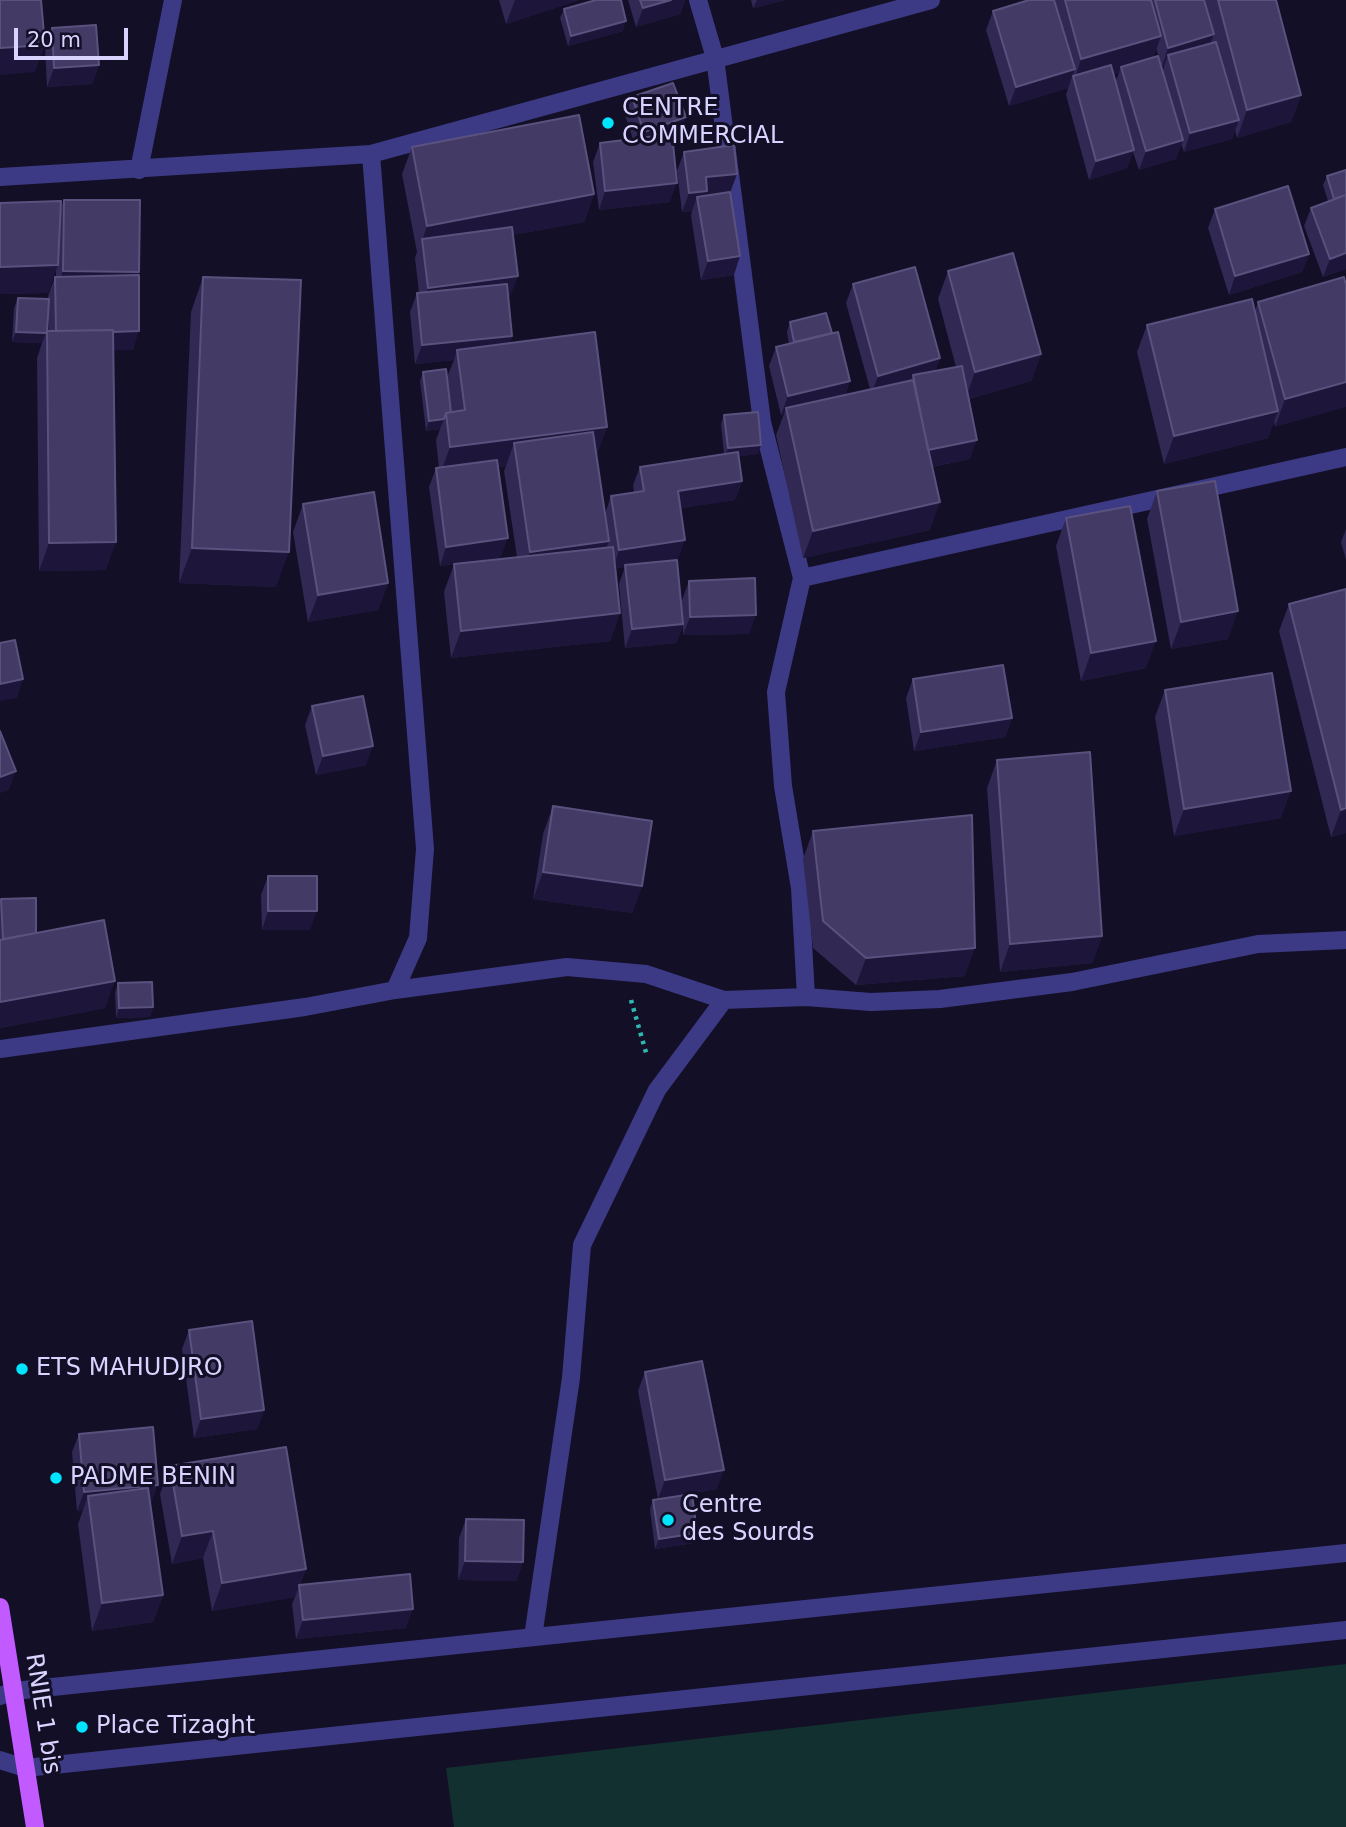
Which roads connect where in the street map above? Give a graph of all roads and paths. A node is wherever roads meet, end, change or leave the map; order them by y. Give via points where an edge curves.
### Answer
1 (173, 0) edge
2 (698, 0) edge
3 (931, 0) edge
4 (715, 58) junction
5 (371, 154) junction
6 (139, 170) junction
7 (0, 177) edge
8 (1346, 457) edge
9 (802, 578) junction
10 (1346, 940) edge
11 (623, 972) junction
12 (395, 989) junction
13 (806, 997) junction
14 (724, 1000) junction
15 (0, 1049) edge
16 (657, 1090) junction
17 (1346, 1553) edge
18 (0, 1607) edge
19 (1346, 1630) edge
20 (533, 1637) junction
21 (7, 1694) edge
22 (0, 1760) edge
23 (25, 1768) junction
24 (35, 1827) edge

1 - 6 street
2 - 4 street
3 - 4 street
4 - 5 street
4 - 9 street via 762,422
5 - 6 street
5 - 12 street via 425,849 418,938
6 - 7 street
8 - 9 street
9 - 13 street via 776,692 783,786 800,888
10 - 13 street via 1258,944 1072,982 940,999 871,1002
11 - 12 street via 567,967
11 - 14 street via 646,974
11 - 16 path
12 - 15 street via 306,1007
13 - 14 street
14 - 16 street
16 - 20 street via 582,1245 571,1378
17 - 20 street
18 - 21 main road, RNIE 1 bis
19 - 23 street
20 - 21 street
21 - 23 main road, RNIE 1 bis
22 - 23 street
23 - 24 main road, RNIE 1 bis

